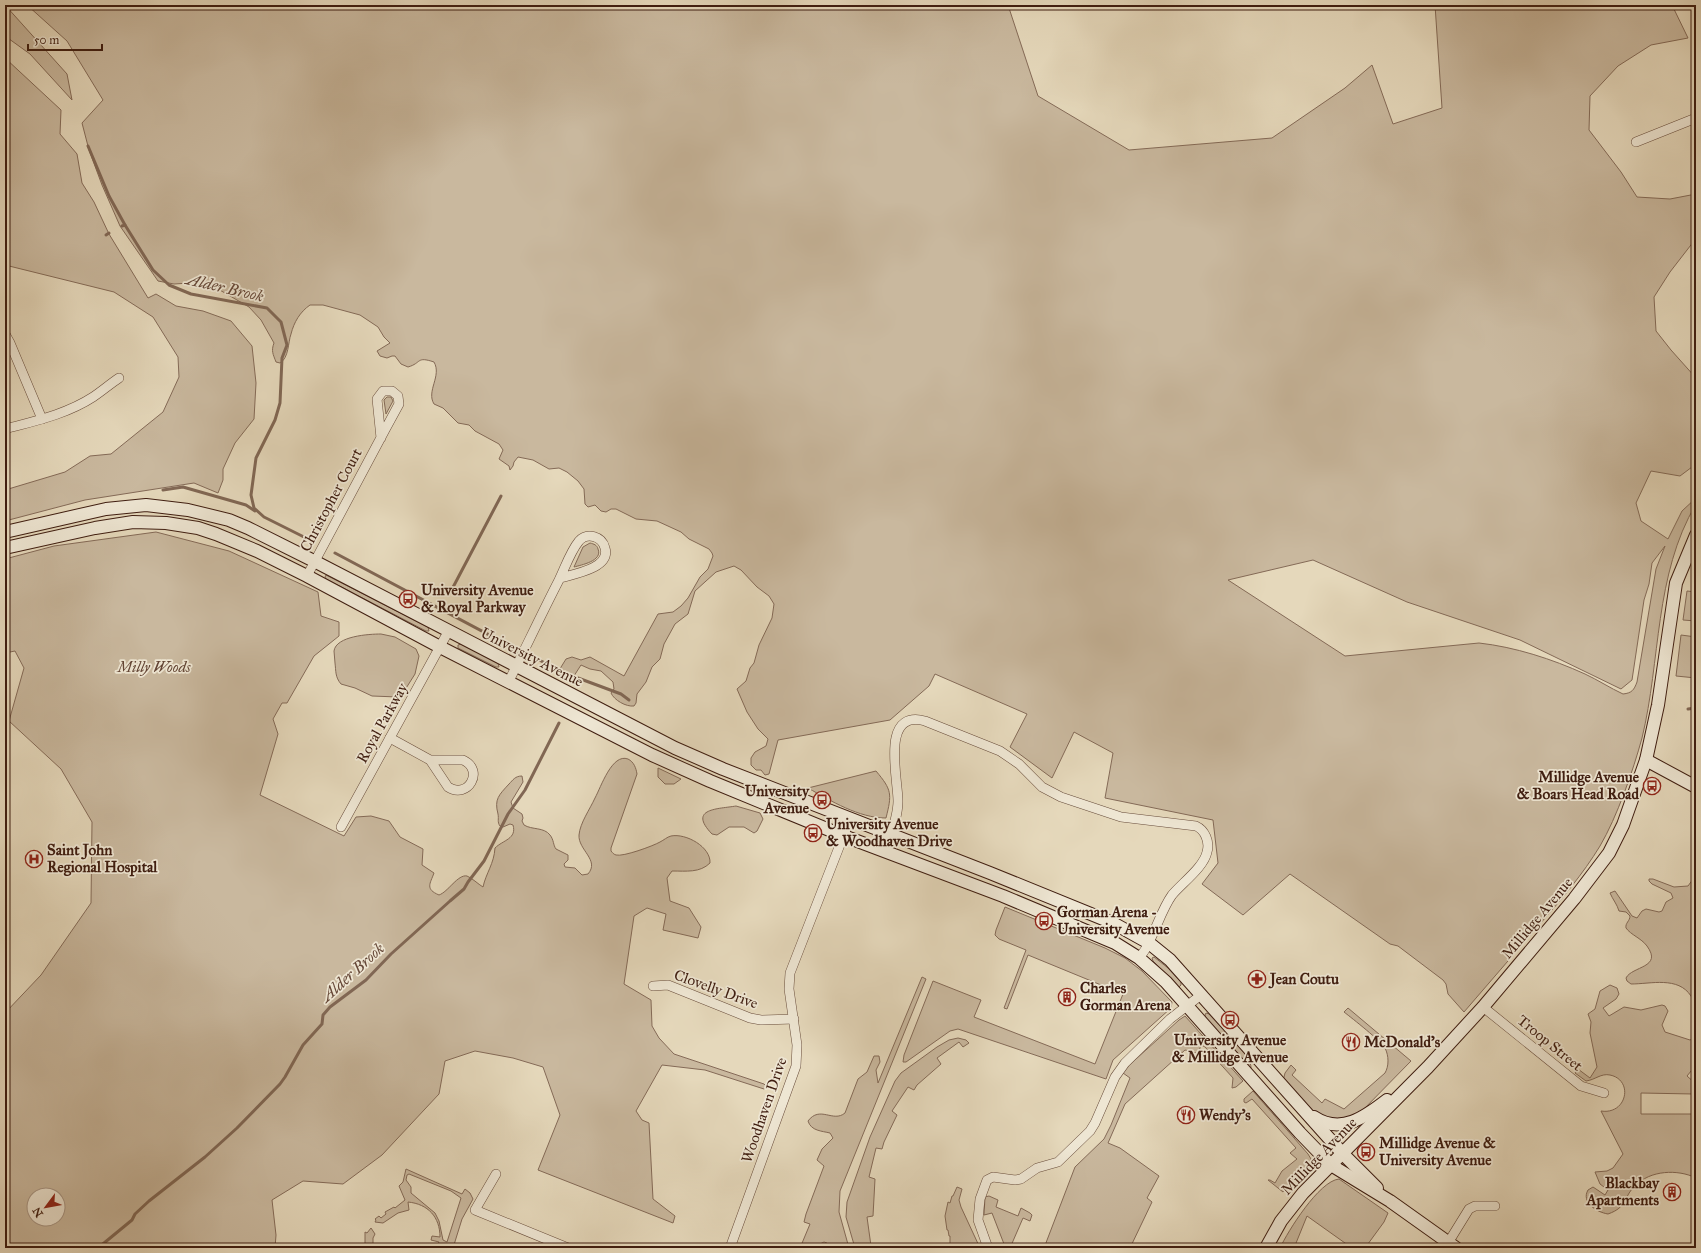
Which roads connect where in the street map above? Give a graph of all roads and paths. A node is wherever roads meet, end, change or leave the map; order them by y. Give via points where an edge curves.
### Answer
1 (1696, 118) edge
2 (1636, 142) dead end
3 (5, 334) edge
4 (119, 378) dead end
5 (42, 419) junction
6 (5, 429) edge
7 (381, 438) junction
8 (5, 532) edge
9 (1696, 535) edge
10 (5, 548) edge
11 (314, 561) junction
12 (307, 576) junction
13 (560, 578) junction
14 (448, 632) junction
15 (440, 646) junction
16 (516, 667) junction
17 (509, 682) junction
18 (390, 738) junction
19 (430, 760) junction
20 (1646, 760) junction
21 (1696, 787) edge
22 (850, 819) junction
23 (341, 827) dead end
24 (891, 834) junction
25 (844, 836) junction
26 (885, 852) junction
27 (1149, 943) junction
28 (1139, 958) junction
29 (653, 986) dead end
30 (1201, 995) junction
31 (1187, 1006) junction
32 (1483, 1007) junction
33 (794, 1019) junction
34 (1417, 1078) junction
35 (1604, 1093) dead end
36 (1305, 1111) junction
37 (1343, 1154) junction
38 (1331, 1165) junction
39 (496, 1174) dead end
40 (1390, 1201) junction
41 (1495, 1206) dead end
42 (1450, 1246) edge
43 (568, 1248) edge
44 (730, 1248) edge
45 (988, 1248) edge
46 (1266, 1248) edge

1 - 2 street
3 - 5 street
4 - 5 street via 92,398
5 - 6 street
7 - 7 street, Christopher Court via 399,404 398,396 392,390 383,391 377,399
7 - 11 street, Christopher Court
8 - 11 main road, University Avenue via 106,509 146,505 208,514 229,520
9 - 20 main road, Millidge Avenue via 1676,583 1658,705
10 - 12 main road via 114,524 166,522 198,528 228,538
11 - 12 street, Christopher Court
11 - 14 main road, University Avenue
12 - 15 main road
13 - 13 street via 601,563 606,554 604,544 590,536 581,539
13 - 16 street
14 - 15 street, Royal Parkway
14 - 16 main road, University Avenue
15 - 17 main road
15 - 18 street, Royal Parkway
16 - 17 street
16 - 22 main road, University Avenue via 675,748
17 - 25 main road via 652,755
18 - 19 street
18 - 23 street, Royal Parkway
19 - 19 street via 467,761 473,769 474,777 469,787 462,790 448,787
20 - 21 main road
20 - 32 main road, Millidge Avenue via 1623,825 1603,862
22 - 24 main road, University Avenue
22 - 25 street, Woodhaven Drive
24 - 26 street
24 - 27 main road, University Avenue via 1113,923
24 - 27 street via 898,801 895,740 904,723 915,719 1000,751 1019,764 1042,787 1061,797 1121,817 1196,826 1202,829 1206,836 1206,855 1170,899
25 - 26 main road
25 - 33 street, Woodhaven Drive via 790,973 789,989
26 - 28 main road via 1096,934
27 - 28 street
27 - 30 main road, University Avenue via 1170,960
28 - 31 main road via 1166,982
29 - 33 street, Clovelly Drive via 668,984 754,1019
30 - 31 street
30 - 36 main road, University Avenue
31 - 38 main road via 1300,1134
31 - 45 street via 1125,1063 1115,1078 1090,1131 1058,1162 1037,1168 1021,1179 987,1180 980,1199 978,1220
32 - 34 main road, Millidge Avenue
32 - 35 street, Troop Street via 1581,1086
33 - 44 street, Woodhaven Drive via 798,1052 794,1076
34 - 36 main road via 1371,1112 1350,1123 1328,1124
34 - 37 main road, Millidge Avenue
36 - 37 main road, University Avenue
37 - 38 main road, Millidge Avenue
37 - 40 main road, University Avenue
38 - 40 main road
38 - 46 main road, Millidge Avenue via 1291,1207
39 - 43 street via 475,1210
40 - 42 main road
41 - 42 street via 1472,1207

